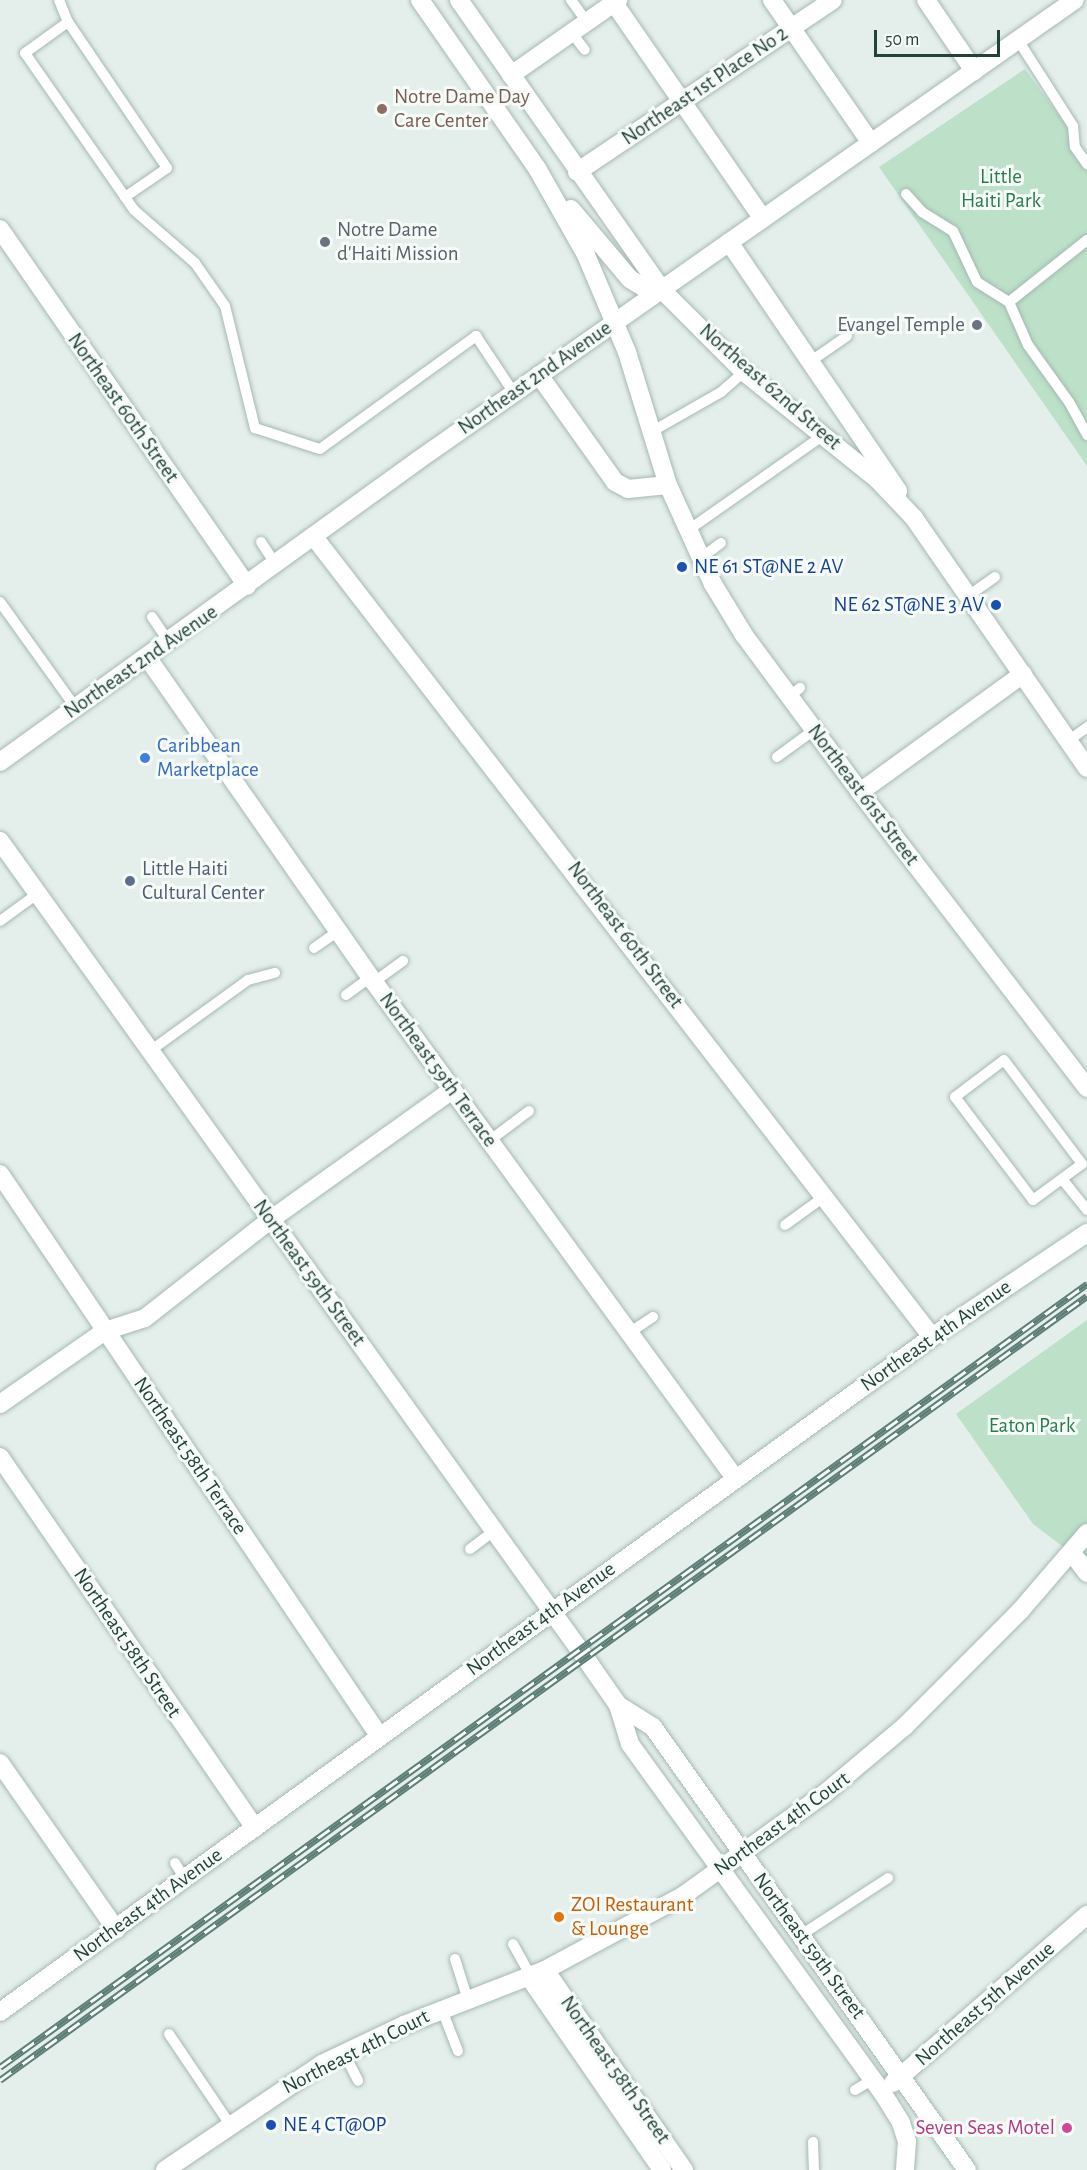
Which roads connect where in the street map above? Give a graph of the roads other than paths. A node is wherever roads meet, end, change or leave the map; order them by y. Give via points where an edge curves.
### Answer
1 (59, 0) edge
2 (420, 0) edge
3 (459, 0) edge
4 (572, 0) edge
5 (772, 0) edge
6 (833, 0) edge
7 (926, 0) edge
8 (616, 2) edge
9 (1069, 2) edge
10 (68, 22) junction
11 (579, 27) junction
12 (791, 28) junction
13 (1018, 40) junction
14 (585, 50) dead end
15 (974, 71) junction
16 (511, 75) junction
17 (682, 104) junction
18 (872, 142) junction
19 (1087, 164) edge
20 (538, 170) junction
21 (577, 172) junction
22 (906, 194) dead end
23 (125, 197) junction
24 (763, 219) junction
25 (0, 229) edge
26 (1087, 240) edge
27 (729, 242) junction
28 (661, 289) junction
29 (1009, 302) junction
30 (616, 321) junction
31 (847, 336) dead end
32 (811, 361) junction
33 (744, 372) junction
34 (539, 375) junction
35 (514, 393) junction
36 (651, 432) junction
37 (825, 434) junction
38 (1087, 435) edge
39 (668, 484) junction
40 (914, 518) junction
41 (687, 531) junction
42 (314, 537) junction
43 (261, 542) dead end
44 (721, 543) dead end
45 (700, 558) junction
46 (276, 565) junction
47 (995, 578) dead end
48 (247, 586) junction
49 (968, 596) junction
50 (0, 602) edge
51 (152, 617) dead end
52 (169, 642) junction
53 (147, 657) junction
54 (1023, 674) junction
55 (76, 708) junction
56 (1087, 728) edge
57 (814, 730) junction
58 (1068, 741) junction
59 (777, 757) dead end
60 (0, 762) edge
61 (1087, 768) edge
62 (860, 792) junction
63 (0, 841) edge
64 (37, 894) junction
65 (0, 921) edge
66 (338, 932) junction
67 (314, 948) dead end
68 (403, 961) dead end
69 (275, 973) dead end
70 (373, 980) junction
71 (346, 995) dead end
72 (150, 1051) junction
73 (1087, 1088) edge
74 (452, 1090) junction
75 (529, 1111) dead end
76 (489, 1141) junction
77 (0, 1174) edge
78 (1062, 1179) junction
79 (825, 1196) junction
80 (1087, 1210) edge
81 (270, 1221) junction
82 (785, 1224) dead end
83 (1087, 1233) edge
84 (653, 1317) dead end
85 (105, 1331) junction
86 (629, 1333) junction
87 (932, 1337) junction
88 (0, 1404) edge
89 (0, 1457) edge
90 (735, 1478) junction
91 (494, 1531) junction
92 (1087, 1533) edge
93 (470, 1549) dead end
94 (1072, 1553) junction
95 (1087, 1573) edge
96 (552, 1611) junction
97 (618, 1705) junction
98 (380, 1737) junction
99 (0, 1763) edge
100 (255, 1828) junction
101 (742, 1853) junction
102 (175, 1863) dead end
103 (720, 1870) junction
104 (888, 1878) dead end
105 (185, 1879) junction
106 (1087, 1915) edge
107 (116, 1929) junction
108 (801, 1935) junction
109 (513, 1944) dead end
110 (455, 1959) dead end
111 (535, 1974) junction
112 (468, 2000) junction
113 (442, 2010) junction
114 (0, 2012) edge
115 (169, 2034) dead end
116 (458, 2050) dead end
117 (344, 2054) junction
118 (903, 2076) junction
119 (358, 2081) dead end
120 (878, 2085) junction
121 (855, 2090) dead end
122 (229, 2123) junction
123 (813, 2142) dead end
124 (165, 2170) edge
125 (662, 2170) edge
126 (684, 2170) edge
127 (814, 2170) edge
128 (905, 2170) edge
129 (967, 2170) edge

1 - 10 lane
2 - 20 street
3 - 16 street, Northeast 62nd Street
4 - 11 lane
5 - 12 street
6 - 12 street, Northeast 1st Place No 2
7 - 15 street
8 - 11 street
8 - 17 street
9 - 13 street, Northeast 2nd Avenue
10 - 23 lane via 26,53
10 - 23 lane via 167,168
11 - 14 lane
11 - 16 street
12 - 17 street, Northeast 1st Place No 2
12 - 18 street
13 - 15 street, Northeast 2nd Avenue
13 - 19 lane via 1073,126 1075,147
15 - 18 street, Northeast 2nd Avenue
16 - 21 street, Northeast 62nd Street
17 - 21 street, Northeast 1st Place No 2
17 - 24 street
18 - 24 street, Northeast 2nd Avenue
20 - 28 street via 630,279 649,291
20 - 30 street via 586,255
21 - 28 street, Northeast 62nd Street
22 - 29 lane via 922,212 952,231 977,282
23 - 35 lane via 134,210 195,263 225,306 255,428 320,449 476,336
24 - 27 street, Northeast 2nd Avenue
25 - 48 street, Northeast 60th Street
26 - 29 lane
27 - 28 street, Northeast 2nd Avenue
27 - 32 street
28 - 30 street, Northeast 2nd Avenue
28 - 33 street, Northeast 62nd Street
29 - 38 lane via 1028,345 1069,402
30 - 34 street, Northeast 2nd Avenue
30 - 36 street, Northeast 61st Street
31 - 32 lane
32 - 40 street via 884,466
33 - 36 lane via 721,392
33 - 37 street, Northeast 62nd Street
34 - 35 street, Northeast 2nd Avenue
34 - 39 street via 615,482 628,489
35 - 42 street, Northeast 2nd Avenue
36 - 39 street, Northeast 61st Street
37 - 40 street, Northeast 62nd Street
37 - 41 lane
39 - 41 street, Northeast 61st Street
40 - 49 street, Northeast 62nd Street
41 - 45 street, Northeast 61st Street
42 - 46 street, Northeast 2nd Avenue
42 - 79 street, Northeast 60th Street
43 - 46 lane
44 - 45 lane
45 - 57 street, Northeast 61st Street via 744,634 795,692
46 - 48 street, Northeast 2nd Avenue
47 - 49 lane
48 - 52 street, Northeast 2nd Avenue
49 - 54 street, Northeast 62nd Street
50 - 55 lane
51 - 52 lane
52 - 53 street, Northeast 2nd Avenue
53 - 55 street, Northeast 2nd Avenue
53 - 66 street, Northeast 59th Terrace
54 - 58 street, Northeast 62nd Street
54 - 62 street
55 - 60 street, Northeast 2nd Avenue
56 - 58 lane
57 - 59 lane
57 - 62 street, Northeast 61st Street
58 - 61 street, Northeast 62nd Street
62 - 73 street, Northeast 61st Street
63 - 64 street, Northeast 59th Street
64 - 65 lane
64 - 72 street, Northeast 59th Street
66 - 67 lane
66 - 70 street, Northeast 59th Terrace
68 - 70 lane
69 - 72 lane via 248,980
70 - 71 lane
70 - 74 street, Northeast 59th Terrace
72 - 81 street, Northeast 59th Street
74 - 76 street, Northeast 59th Terrace
74 - 81 street
75 - 76 lane
76 - 86 street, Northeast 59th Terrace
77 - 85 street, Northeast 58th Terrace
78 - 78 lane via 1082,1164 1004,1060 955,1097 1033,1200
78 - 80 lane
79 - 82 lane
79 - 87 street, Northeast 60th Street
81 - 85 street via 145,1318
81 - 91 street, Northeast 59th Street
83 - 87 street, Northeast 4th Avenue
84 - 86 lane
85 - 88 street
85 - 98 street, Northeast 58th Terrace
86 - 90 street, Northeast 59th Terrace
87 - 90 street, Northeast 4th Avenue
89 - 100 street, Northeast 58th Street
90 - 96 street, Northeast 4th Avenue
91 - 93 lane
91 - 96 street, Northeast 59th Street
92 - 94 street, Northeast 4th Court
94 - 95 street
94 - 101 street, Northeast 4th Court via 992,1641 905,1726 824,1794
96 - 97 street, Northeast 59th Street
96 - 98 street, Northeast 4th Avenue
97 - 101 street, Northeast 59th Street via 653,1727
97 - 103 street, Northeast 59th Street via 630,1744
98 - 100 street, Northeast 4th Avenue
99 - 107 street
100 - 105 street, Northeast 4th Avenue
101 - 103 street, Northeast 4th Court
101 - 108 street, Northeast 59th Street
102 - 105 lane
103 - 111 street, Northeast 4th Court via 656,1912
103 - 120 street, Northeast 59th Street
104 - 108 lane
105 - 107 street, Northeast 4th Avenue
106 - 118 street, Northeast 5th Avenue
107 - 114 street, Northeast 4th Avenue
108 - 118 street, Northeast 59th Street
109 - 111 lane
110 - 112 lane
111 - 112 street, Northeast 4th Court
111 - 125 street, Northeast 58th Street
111 - 126 street, Northeast 58th Street
112 - 113 street, Northeast 4th Court
113 - 116 lane
113 - 117 street, Northeast 4th Court
115 - 122 lane
117 - 119 lane
117 - 122 street, Northeast 4th Court
118 - 120 street, Northeast 5th Avenue
118 - 129 street, Northeast 59th Street
120 - 121 lane
120 - 128 street, Northeast 59th Street via 907,2141
122 - 124 street, Northeast 4th Court
123 - 127 lane

